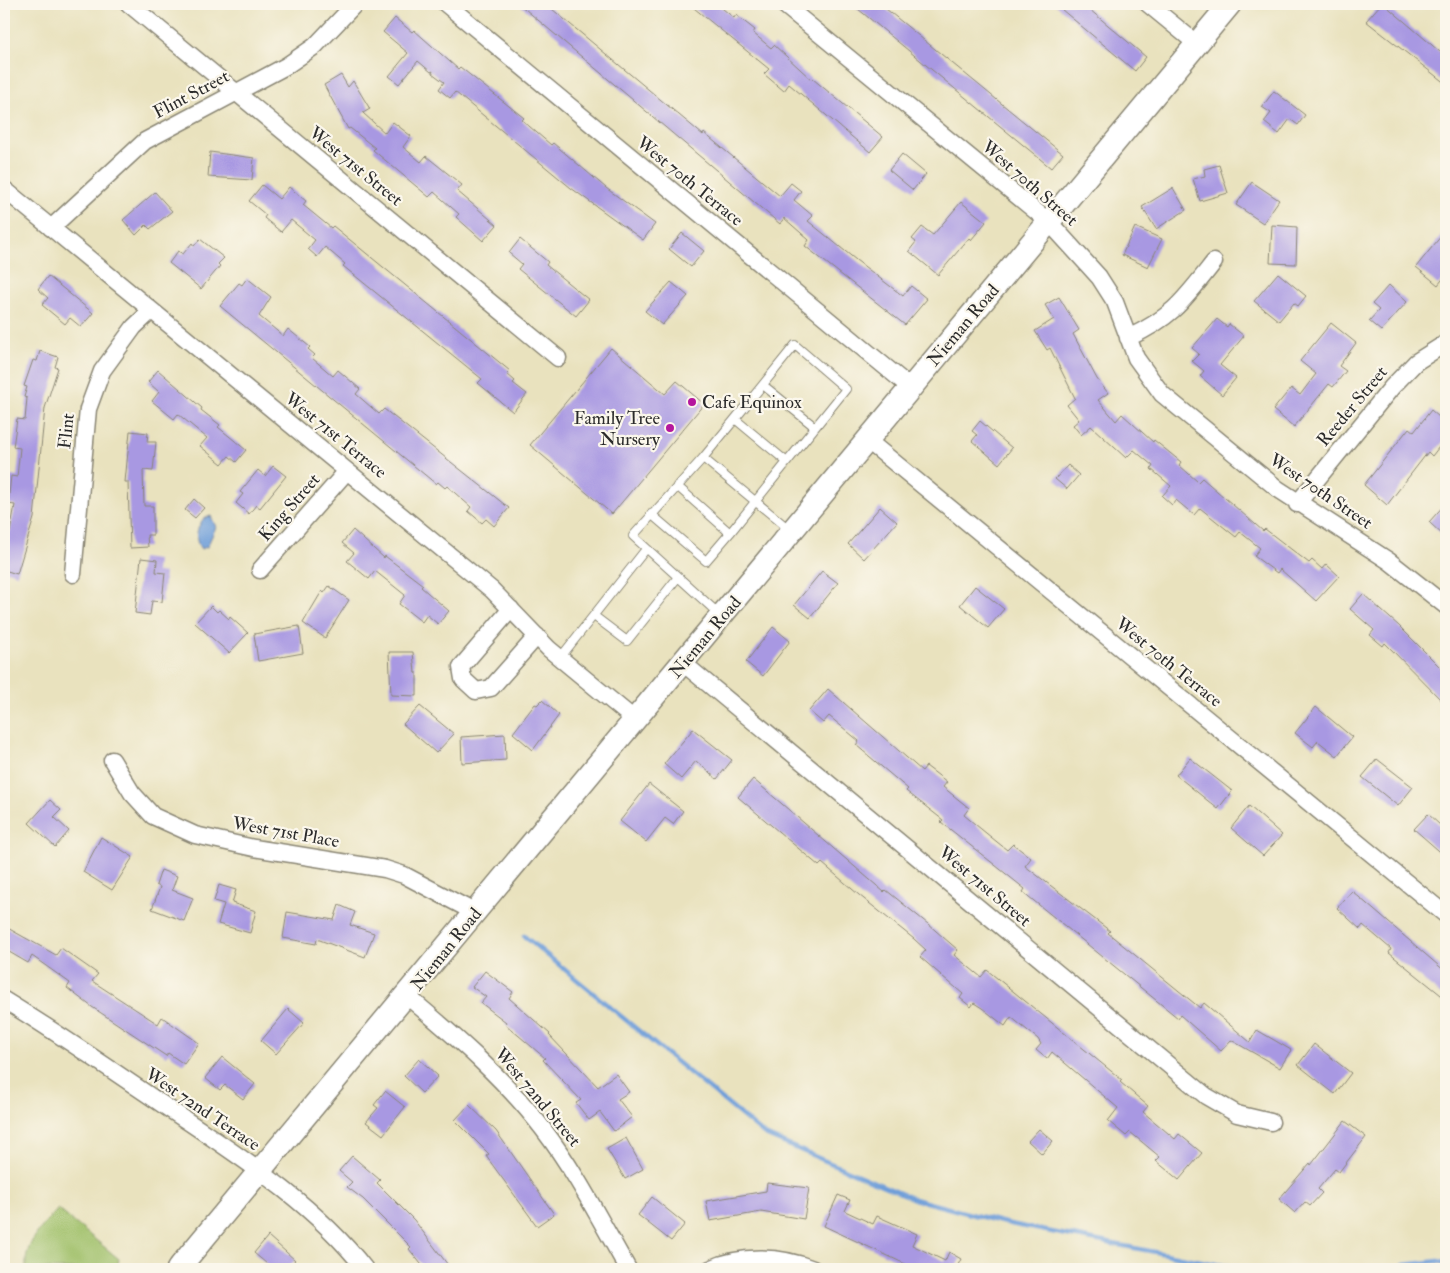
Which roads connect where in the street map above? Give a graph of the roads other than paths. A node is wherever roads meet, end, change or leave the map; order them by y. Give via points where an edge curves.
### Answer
1 (129, 4) edge
2 (355, 4) edge
3 (446, 4) edge
4 (783, 4) edge
5 (1148, 4) edge
6 (1230, 4) edge
7 (1197, 44) junction
8 (235, 93) junction
9 (4, 191) edge
10 (1049, 222) junction
11 (51, 228) junction
12 (1214, 262) dead end
13 (151, 311) junction
14 (1128, 338) junction
15 (1446, 343) edge
16 (558, 358) dead end
17 (763, 385) junction
18 (911, 388) junction
19 (735, 419) junction
20 (816, 427) junction
21 (867, 440) junction
22 (703, 458) junction
23 (787, 462) junction
24 (347, 471) junction
25 (677, 486) junction
26 (755, 501) junction
27 (1297, 504) junction
28 (651, 514) junction
29 (791, 532) junction
30 (730, 533) junction
31 (646, 549) junction
32 (260, 570) dead end
33 (73, 574) dead end
34 (678, 577) junction
35 (1446, 606) edge
36 (511, 609) junction
37 (594, 616) junction
38 (721, 617) junction
39 (537, 636) junction
40 (560, 658) junction
41 (683, 663) junction
42 (635, 720) junction
43 (112, 760) dead end
44 (476, 913) junction
45 (1446, 915) edge
46 (407, 996) junction
47 (4, 1000) edge
48 (1271, 1122) dead end
49 (260, 1172) junction
50 (178, 1269) edge
51 (365, 1269) edge
52 (628, 1269) edge
53 (710, 1269) edge
54 (814, 1269) edge

1 - 8 street, West 71st Street
2 - 8 street, Flint Street via 315,46 286,66
3 - 18 street, West 70th Terrace
4 - 10 street, West 70th Street
5 - 7 street
6 - 7 main road, Nieman Road
7 - 10 main road, Nieman Road
8 - 11 street, Flint Street via 145,141
8 - 16 street, West 71st Street
9 - 11 street, West 71st Terrace
10 - 14 street, West 70th Street via 1099,277 1115,302
10 - 18 main road, Nieman Road
11 - 13 street, West 71st Terrace
12 - 14 street via 1177,309 1152,327
13 - 24 street, West 71st Terrace
13 - 33 street, Flint via 134,327 102,371 88,409
14 - 27 street, West 70th Street via 1143,371 1162,394
15 - 27 street, Reeder Street via 1416,362
17 - 19 lane
17 - 20 lane
17 - 20 lane via 795,345 846,388
18 - 21 main road, Nieman Road
19 - 22 lane
19 - 23 lane
20 - 23 lane
21 - 29 main road, Nieman Road
21 - 45 street, West 70th Terrace
22 - 25 lane
22 - 26 lane
23 - 26 lane
24 - 32 street, King Street
24 - 36 street, West 71st Terrace
25 - 28 lane
25 - 30 lane
26 - 29 lane
26 - 30 lane
27 - 35 street, West 70th Street via 1389,560
28 - 30 lane via 706,561
28 - 31 lane via 633,536
29 - 38 main road, Nieman Road
31 - 34 lane
31 - 37 lane
34 - 37 lane via 626,641
34 - 38 lane
36 - 39 street, West 71st Terrace
36 - 39 street via 461,668 463,679 476,691 491,688
37 - 40 lane
38 - 41 main road, Nieman Road
39 - 40 street, West 71st Terrace
40 - 42 street, West 71st Terrace
41 - 42 main road, Nieman Road
41 - 48 street, West 71st Street via 1206,1096 1237,1114
42 - 44 main road, Nieman Road
43 - 44 street, West 71st Place via 132,793 153,816 195,835 386,869 404,874
44 - 46 main road, Nieman Road
46 - 49 main road, Nieman Road
46 - 52 street, West 72nd Street via 473,1052 543,1129 584,1191
47 - 49 street, West 72nd Terrace
49 - 50 main road, Nieman Road
49 - 51 street, West 72nd Terrace via 333,1232
53 - 54 street via 752,1259 790,1261

